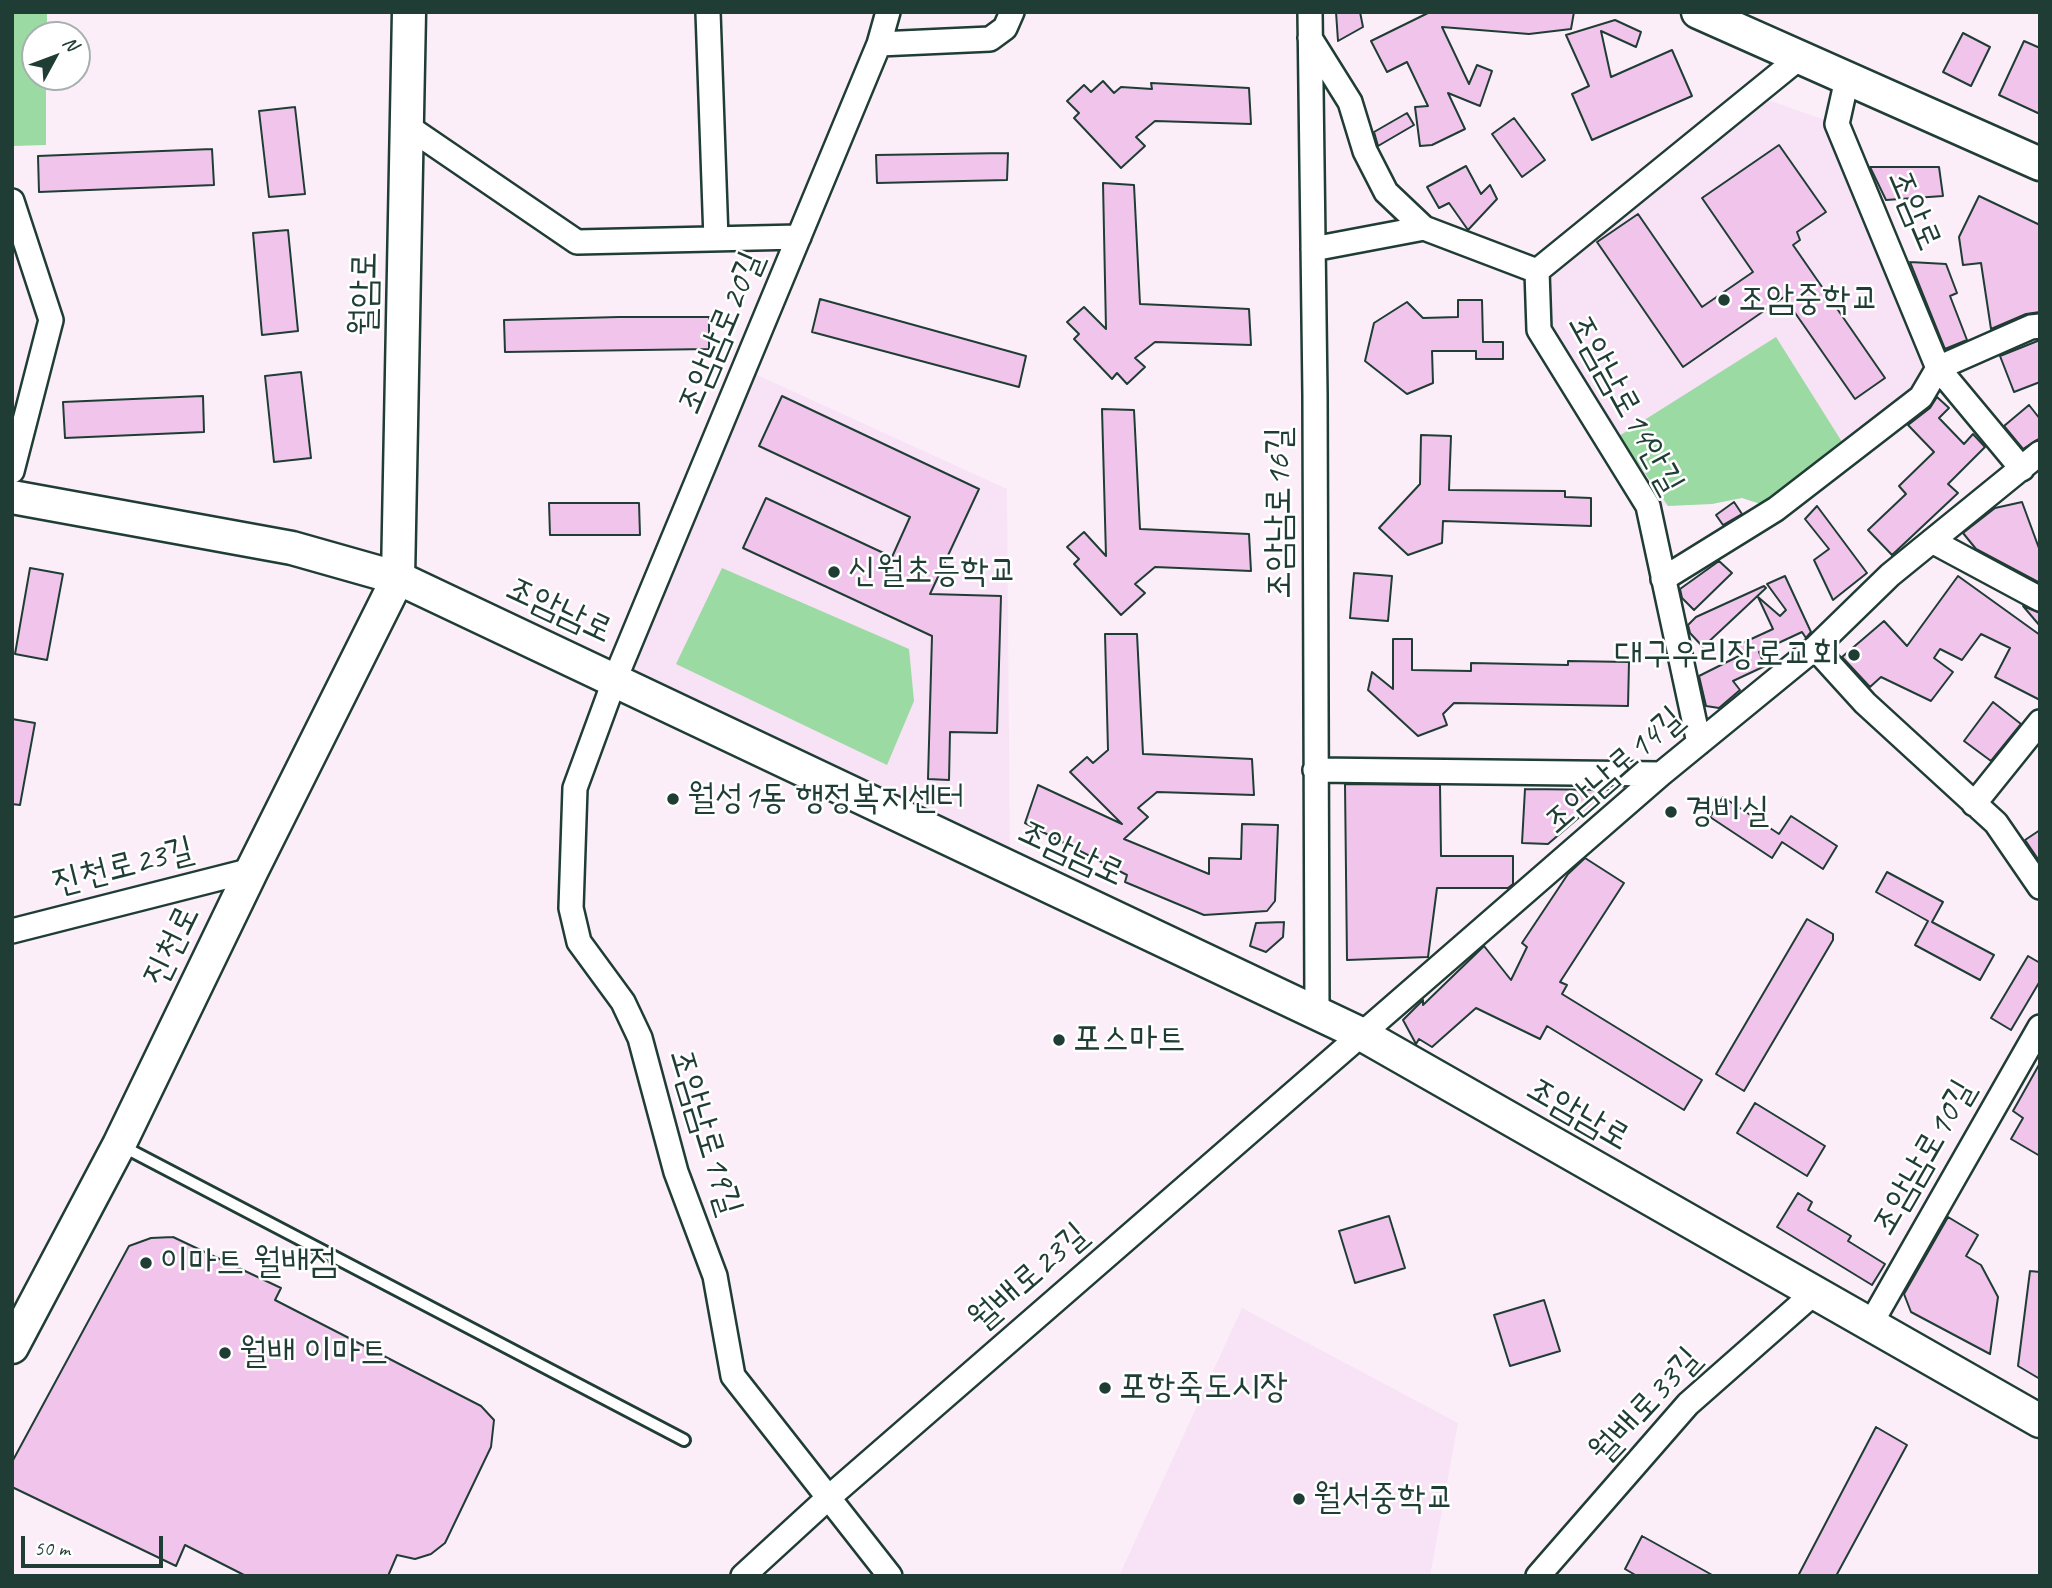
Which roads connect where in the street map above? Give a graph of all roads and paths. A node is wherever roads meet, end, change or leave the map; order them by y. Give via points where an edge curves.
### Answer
1 (409, 12) edge
2 (708, 12) edge
3 (888, 12) edge
4 (1012, 12) edge
5 (1310, 12) edge
6 (1698, 12) edge
7 (1310, 38) junction
8 (879, 44) junction
9 (1799, 58) junction
10 (1847, 79) junction
11 (407, 126) junction
12 (2040, 164) edge
13 (12, 201) edge
14 (1424, 228) junction
15 (799, 237) junction
16 (716, 239) junction
17 (1313, 249) junction
18 (1537, 271) junction
19 (2040, 327) edge
20 (1938, 368) junction
21 (2040, 453) edge
22 (2022, 469) junction
23 (12, 471) edge
24 (12, 497) edge
25 (1932, 541) junction
26 (398, 578) junction
27 (1664, 579) junction
28 (2040, 599) edge
29 (1815, 648) junction
30 (615, 679) junction
31 (2040, 722) edge
32 (1699, 743) junction
33 (1315, 770) junction
34 (1661, 774) junction
35 (1974, 804) junction
36 (252, 870) junction
37 (2040, 887) edge
38 (12, 931) edge
39 (1317, 1013) junction
40 (2040, 1027) edge
41 (1363, 1035) junction
42 (119, 1145) junction
43 (1814, 1293) junction
44 (1870, 1325) junction
45 (12, 1347) edge
46 (2040, 1421) edge
47 (684, 1440) dead end
48 (827, 1499) junction
49 (743, 1576) edge
50 (890, 1576) edge
51 (1538, 1576) edge

1 - 11 main road, 월암로
2 - 16 street
3 - 8 street, 조암남로20길
4 - 8 street via 1005,28 990,39
5 - 7 street, 조암남로16길
6 - 9 main road, 조암로
7 - 14 street via 1350,102 1365,150 1386,192
7 - 17 street, 조암남로16길
8 - 15 street, 조암남로20길
9 - 10 main road, 조암로
9 - 18 street
10 - 12 main road, 조암로
10 - 20 street, 조암로 via 1837,124
11 - 16 street via 577,242
11 - 26 main road, 월암로
13 - 23 street via 51,320
14 - 17 street
14 - 18 street
15 - 16 street
15 - 30 street, 조암남로20길
17 - 33 street, 조암남로16길
18 - 27 street, 조암남로14안길 via 1539,330 1648,506
19 - 20 street
20 - 22 street, 조암로
20 - 27 street via 1921,397 1786,501
21 - 22 street, 조암남로14길
22 - 25 street, 조암남로14길
24 - 26 main road, 조암남로 via 292,548
25 - 28 street
25 - 29 street, 조암남로14길
26 - 30 main road, 조암남로
26 - 36 main road, 진천로
27 - 32 street, 조암남로14안길
29 - 32 street, 조암남로14길
29 - 35 street via 1865,703
30 - 39 main road, 조암남로
30 - 48 street, 조암남로19길 via 575,788 570,908 579,942 623,1002 640,1038 676,1172 715,1276 733,1376
31 - 35 street
32 - 34 street, 조암남로14길
33 - 34 street
33 - 39 street, 조암남로16길
34 - 41 street, 조암남로14길
35 - 37 street via 1996,823
36 - 38 street, 진천로23길
36 - 42 main road, 진천로
39 - 41 main road, 조암남로
40 - 44 street, 조암남로10길
41 - 43 main road, 조암남로
41 - 48 street, 월배로23길
42 - 45 main road, 진천로
42 - 47 lane
43 - 44 main road, 조암남로
43 - 51 street, 월배로33길 via 1688,1405
44 - 46 main road, 조암남로
48 - 49 street, 월배로23길
48 - 50 street, 조암남로19길

